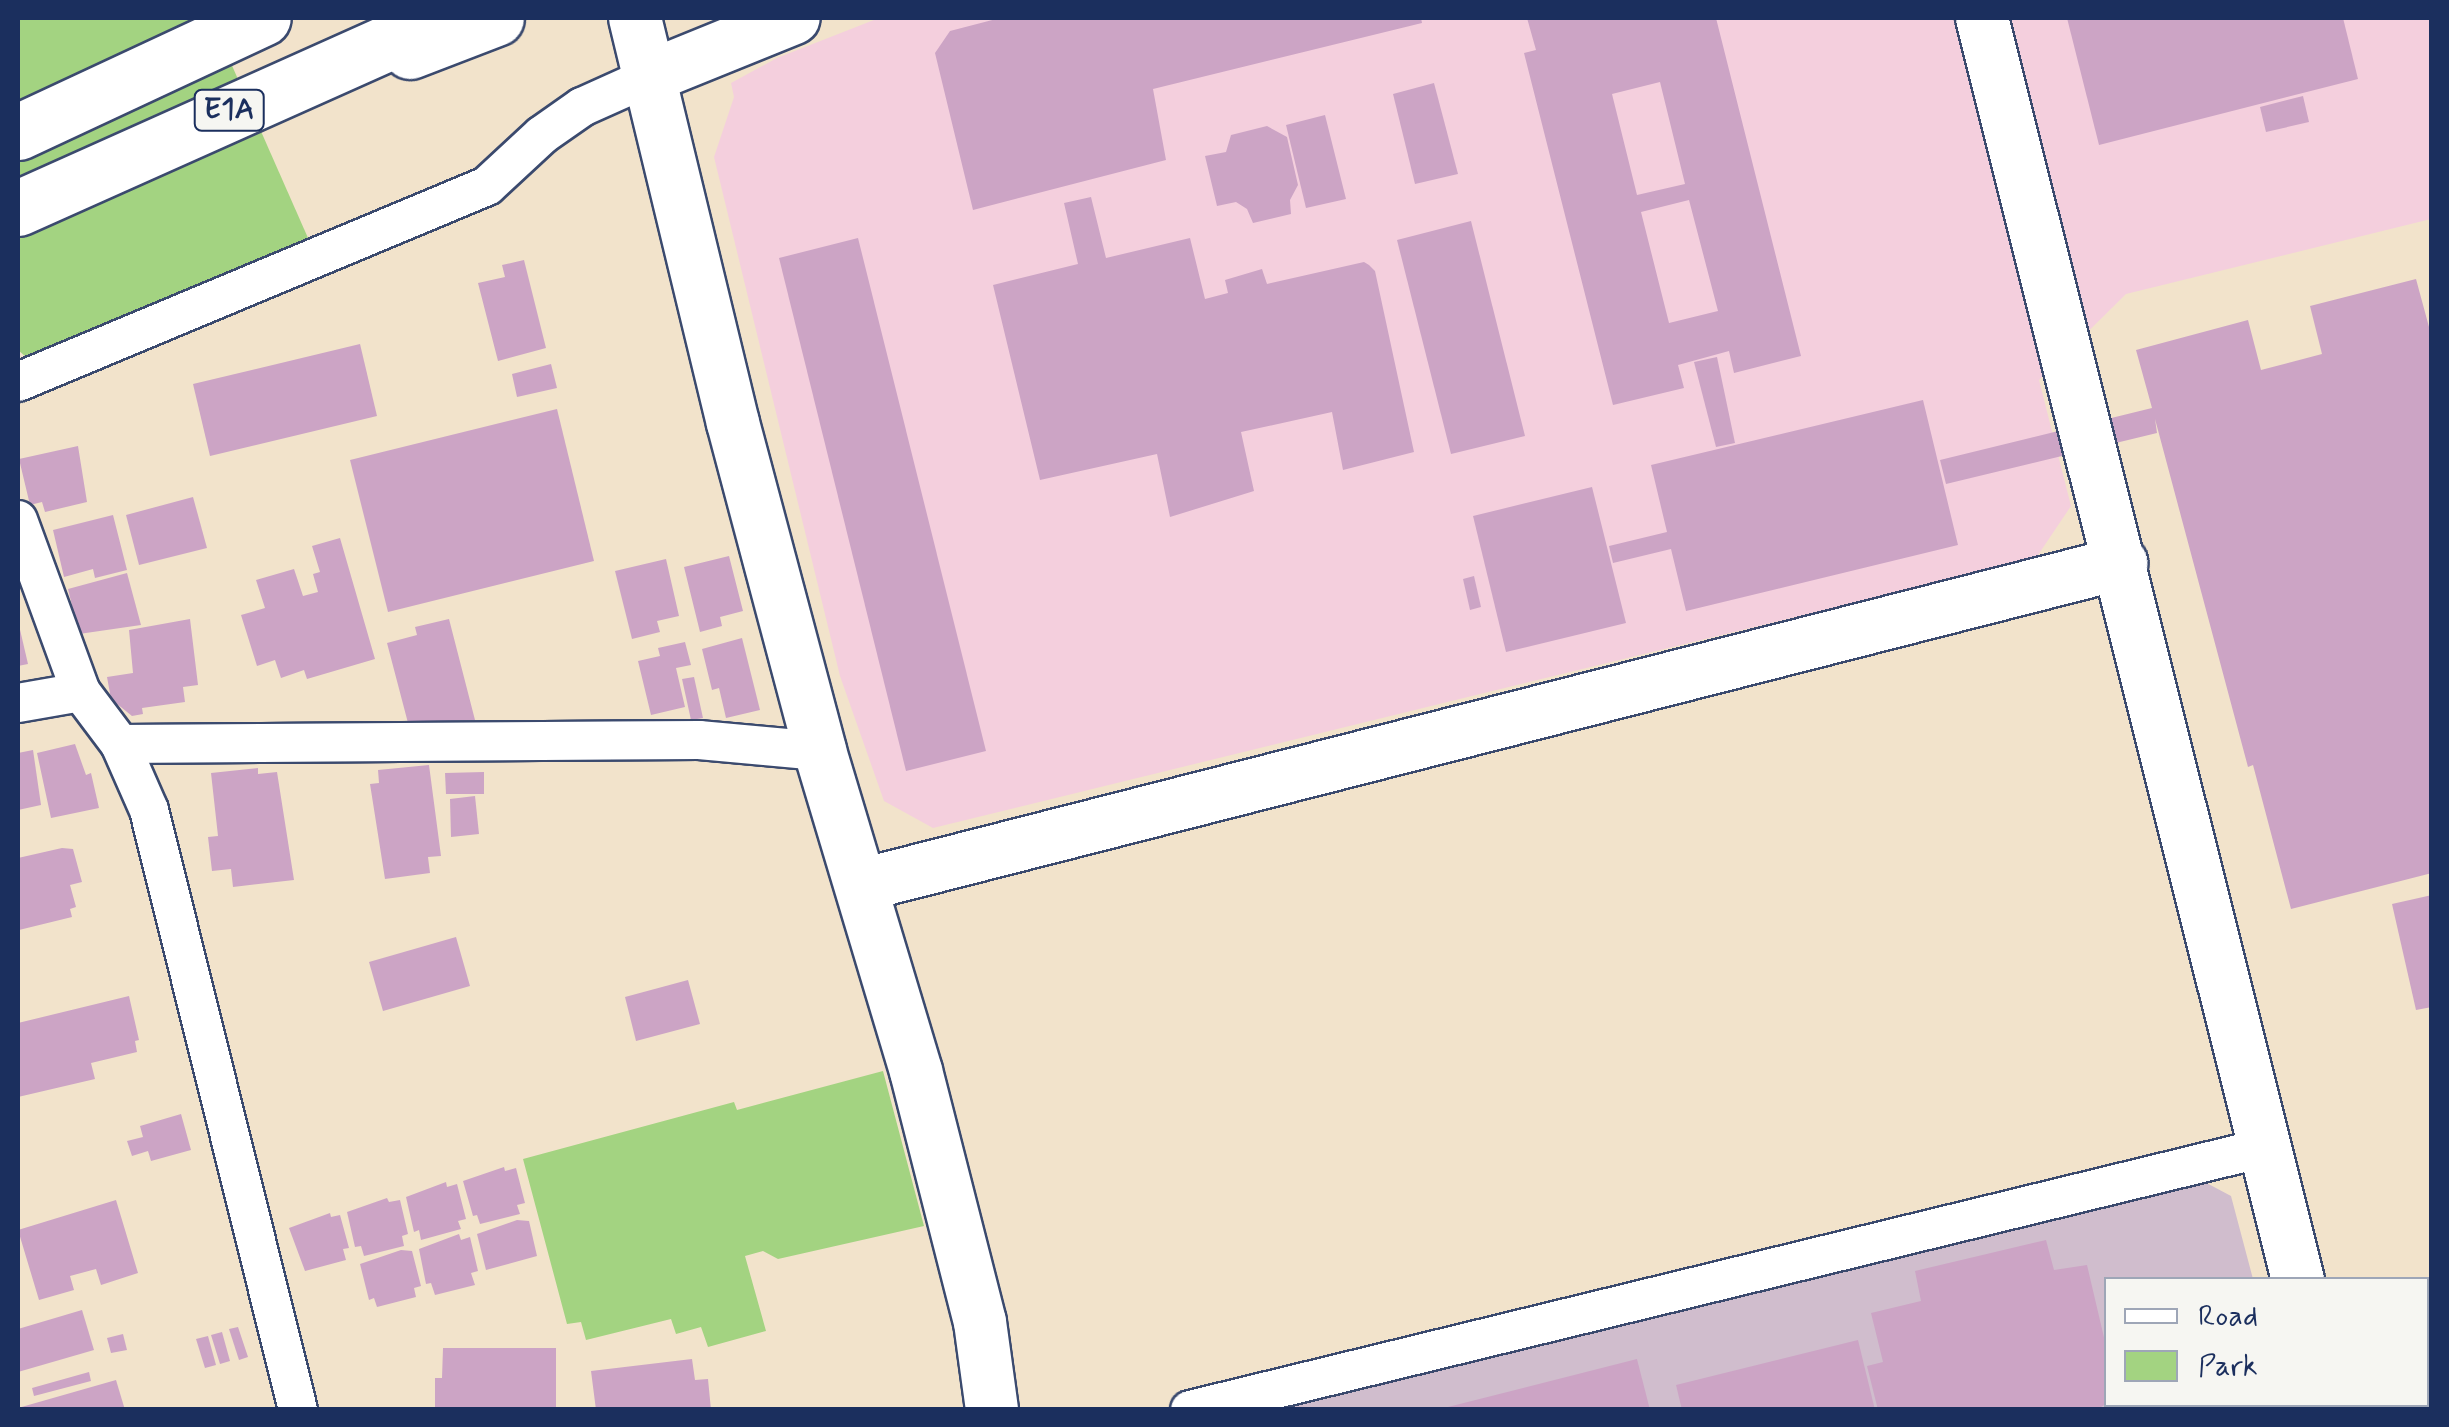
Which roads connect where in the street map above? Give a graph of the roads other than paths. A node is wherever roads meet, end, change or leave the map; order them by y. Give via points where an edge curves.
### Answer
1 (263, 18) edge
2 (442, 18) edge
3 (496, 18) edge
4 (635, 18) edge
5 (794, 18) edge
6 (1982, 18) edge
7 (650, 76) junction
8 (193, 126) junction
9 (18, 132) edge
10 (18, 208) edge
11 (18, 382) edge
12 (18, 520) edge
13 (2122, 563) junction
14 (81, 692) junction
15 (18, 703) edge
16 (120, 744) junction
17 (820, 751) junction
18 (862, 885) junction
19 (2267, 1146) junction
20 (2297, 1277) edge
21 (298, 1410) edge
22 (992, 1410) edge
23 (1190, 1410) edge

1 - 9 highway, E1A
2 - 8 highway, E1A
3 - 8 highway
4 - 7 street
5 - 7 street
6 - 13 street
7 - 11 street via 582,107 487,186
7 - 17 street
8 - 10 highway, E1A
12 - 14 street
13 - 18 street
13 - 19 street
14 - 15 street
14 - 16 street
16 - 17 street via 698,740
16 - 21 street via 149,810
17 - 18 street
18 - 22 street via 975,1302
19 - 20 street
19 - 23 street

